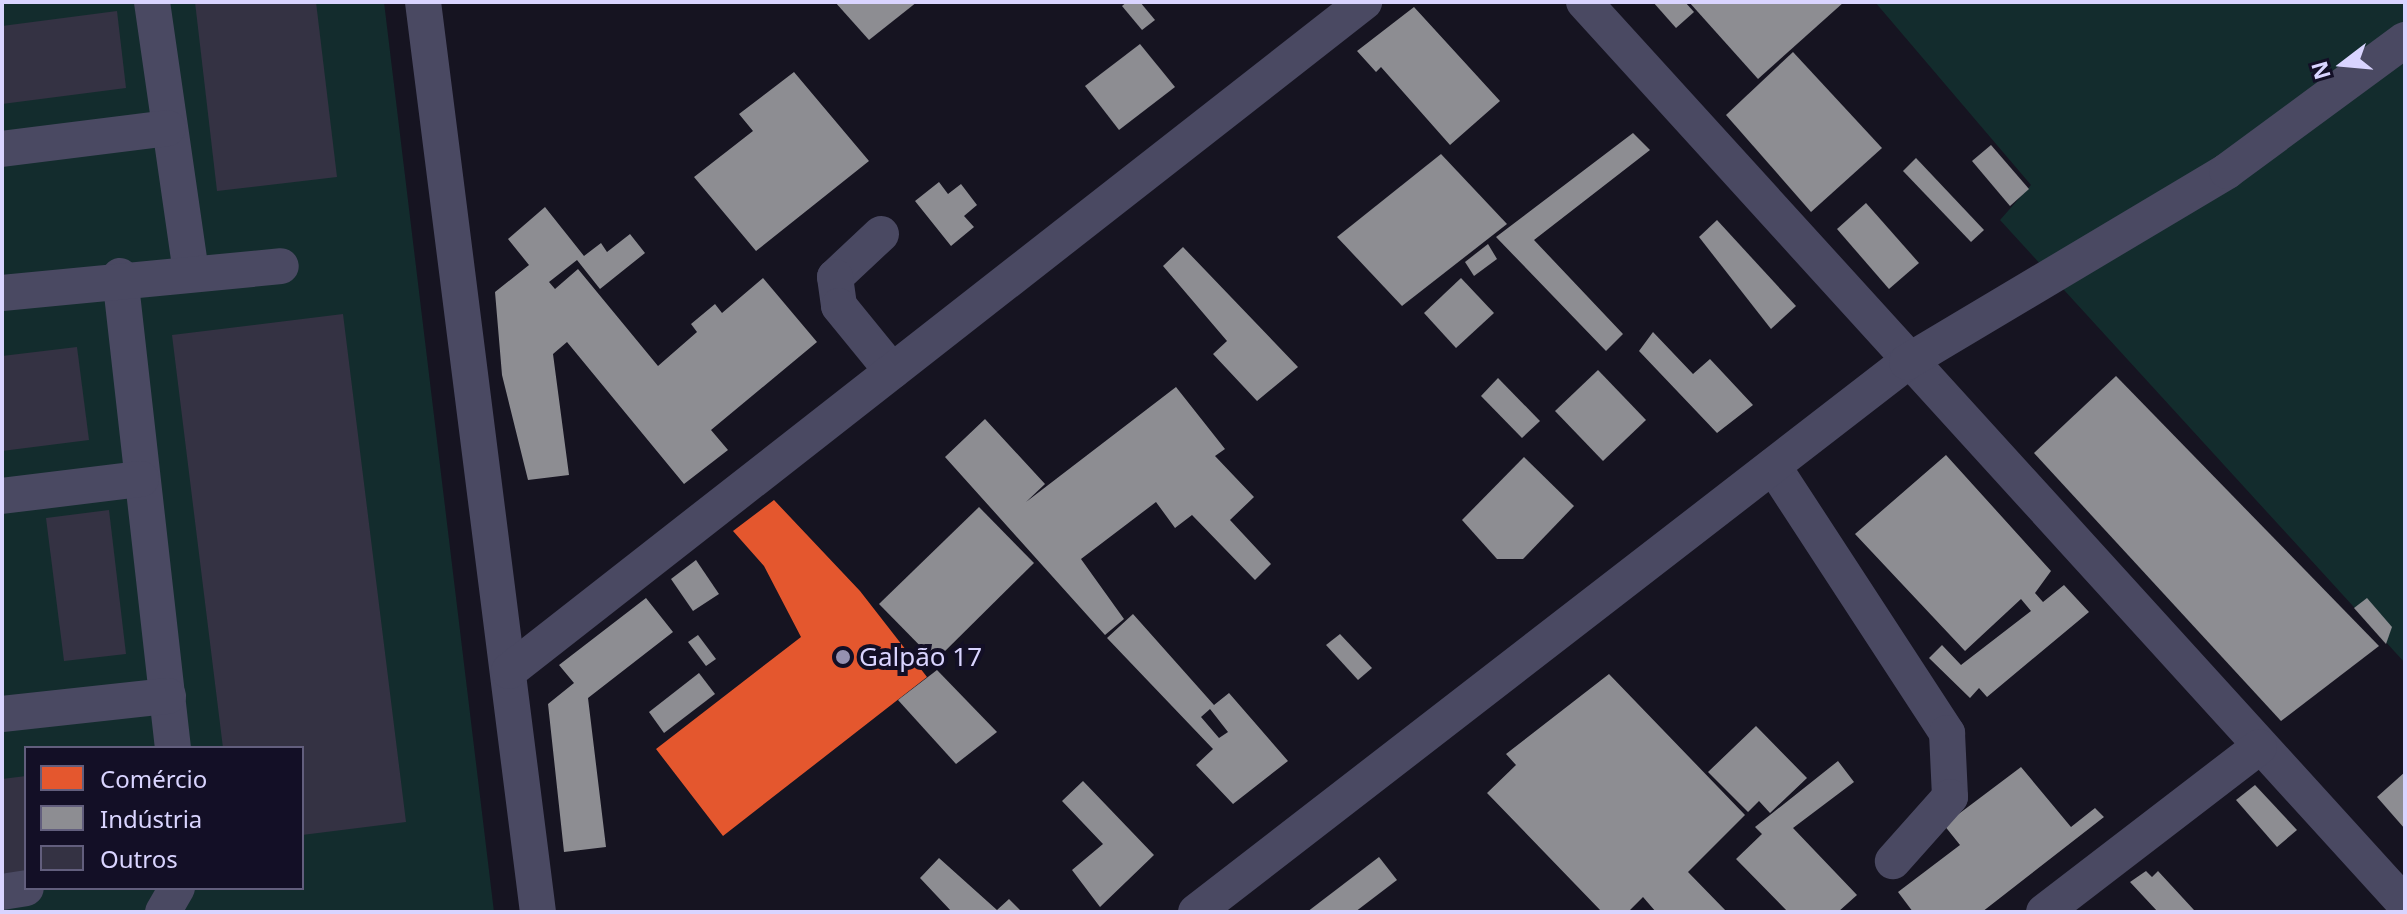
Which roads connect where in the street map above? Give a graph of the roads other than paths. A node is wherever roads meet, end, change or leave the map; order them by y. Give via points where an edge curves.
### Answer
1 (152, 2) edge
2 (423, 2) edge
3 (1364, 2) edge
4 (1584, 2) edge
5 (2405, 40) edge
6 (168, 128) junction
7 (2, 149) edge
8 (881, 234) dead end
9 (281, 266) dead end
10 (191, 271) junction
11 (120, 276) junction
12 (2, 293) edge
13 (1907, 362) junction
14 (892, 371) junction
15 (1773, 466) junction
16 (141, 479) junction
17 (2, 496) edge
18 (509, 671) junction
19 (168, 696) junction
20 (2, 714) edge
21 (173, 746) edge
22 (2259, 747) junction
23 (1893, 861) dead end
24 (24, 888) edge
25 (176, 890) edge
26 (2, 892) edge
27 (2405, 904) edge
28 (163, 912) edge
29 (538, 912) edge
30 (1196, 912) edge
31 (2044, 912) edge

1 - 6 lane
2 - 18 lane
3 - 14 lane
4 - 13 lane
5 - 13 lane via 2227,171
6 - 7 lane
6 - 10 lane
8 - 14 lane via 835,277 839,306
9 - 10 lane
10 - 11 lane
11 - 12 lane
11 - 16 lane
13 - 15 lane
13 - 22 lane
14 - 18 lane
15 - 23 lane via 1947,733 1950,797
15 - 30 lane
16 - 17 lane
16 - 19 lane
18 - 29 lane
19 - 20 lane
19 - 21 lane
22 - 27 lane
22 - 31 lane
24 - 26 lane
25 - 28 lane

